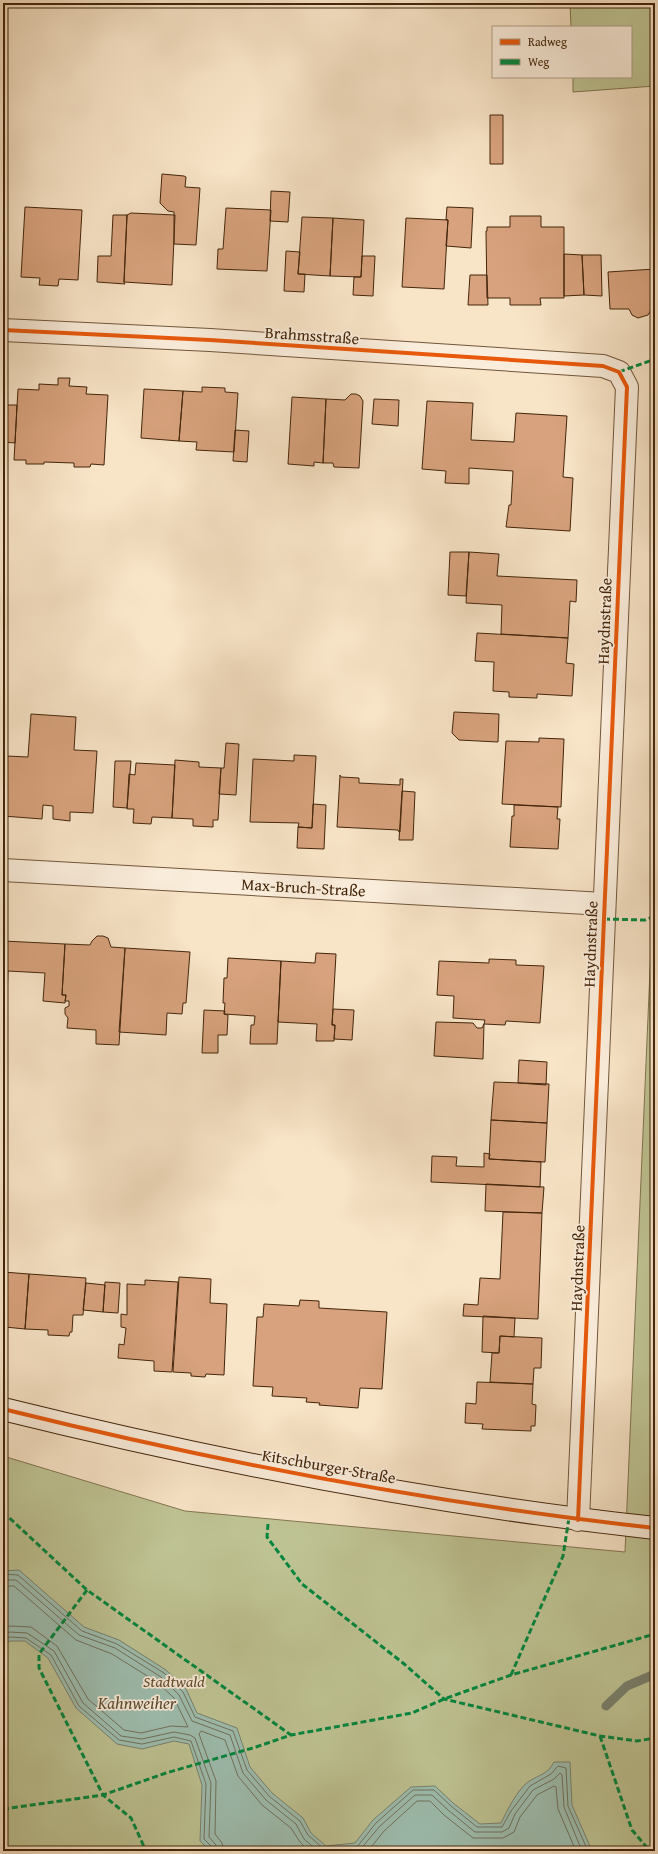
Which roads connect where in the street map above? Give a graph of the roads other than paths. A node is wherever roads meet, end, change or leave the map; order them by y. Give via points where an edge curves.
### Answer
1 (3, 330) edge
2 (619, 372) joint
3 (3, 870) edge
4 (604, 904) junction
5 (3, 1409) edge
6 (578, 1520) junction
7 (655, 1528) edge

1 - 2 street, Brahmsstraße via 210,340 603,366
2 - 4 street, Haydnstraße via 627,388
3 - 4 street, Max-Bruch-Straße
4 - 6 street, Haydnstraße
5 - 6 street, Kitschburger Straße via 274,1469
6 - 7 street, Kitschburger Straße

